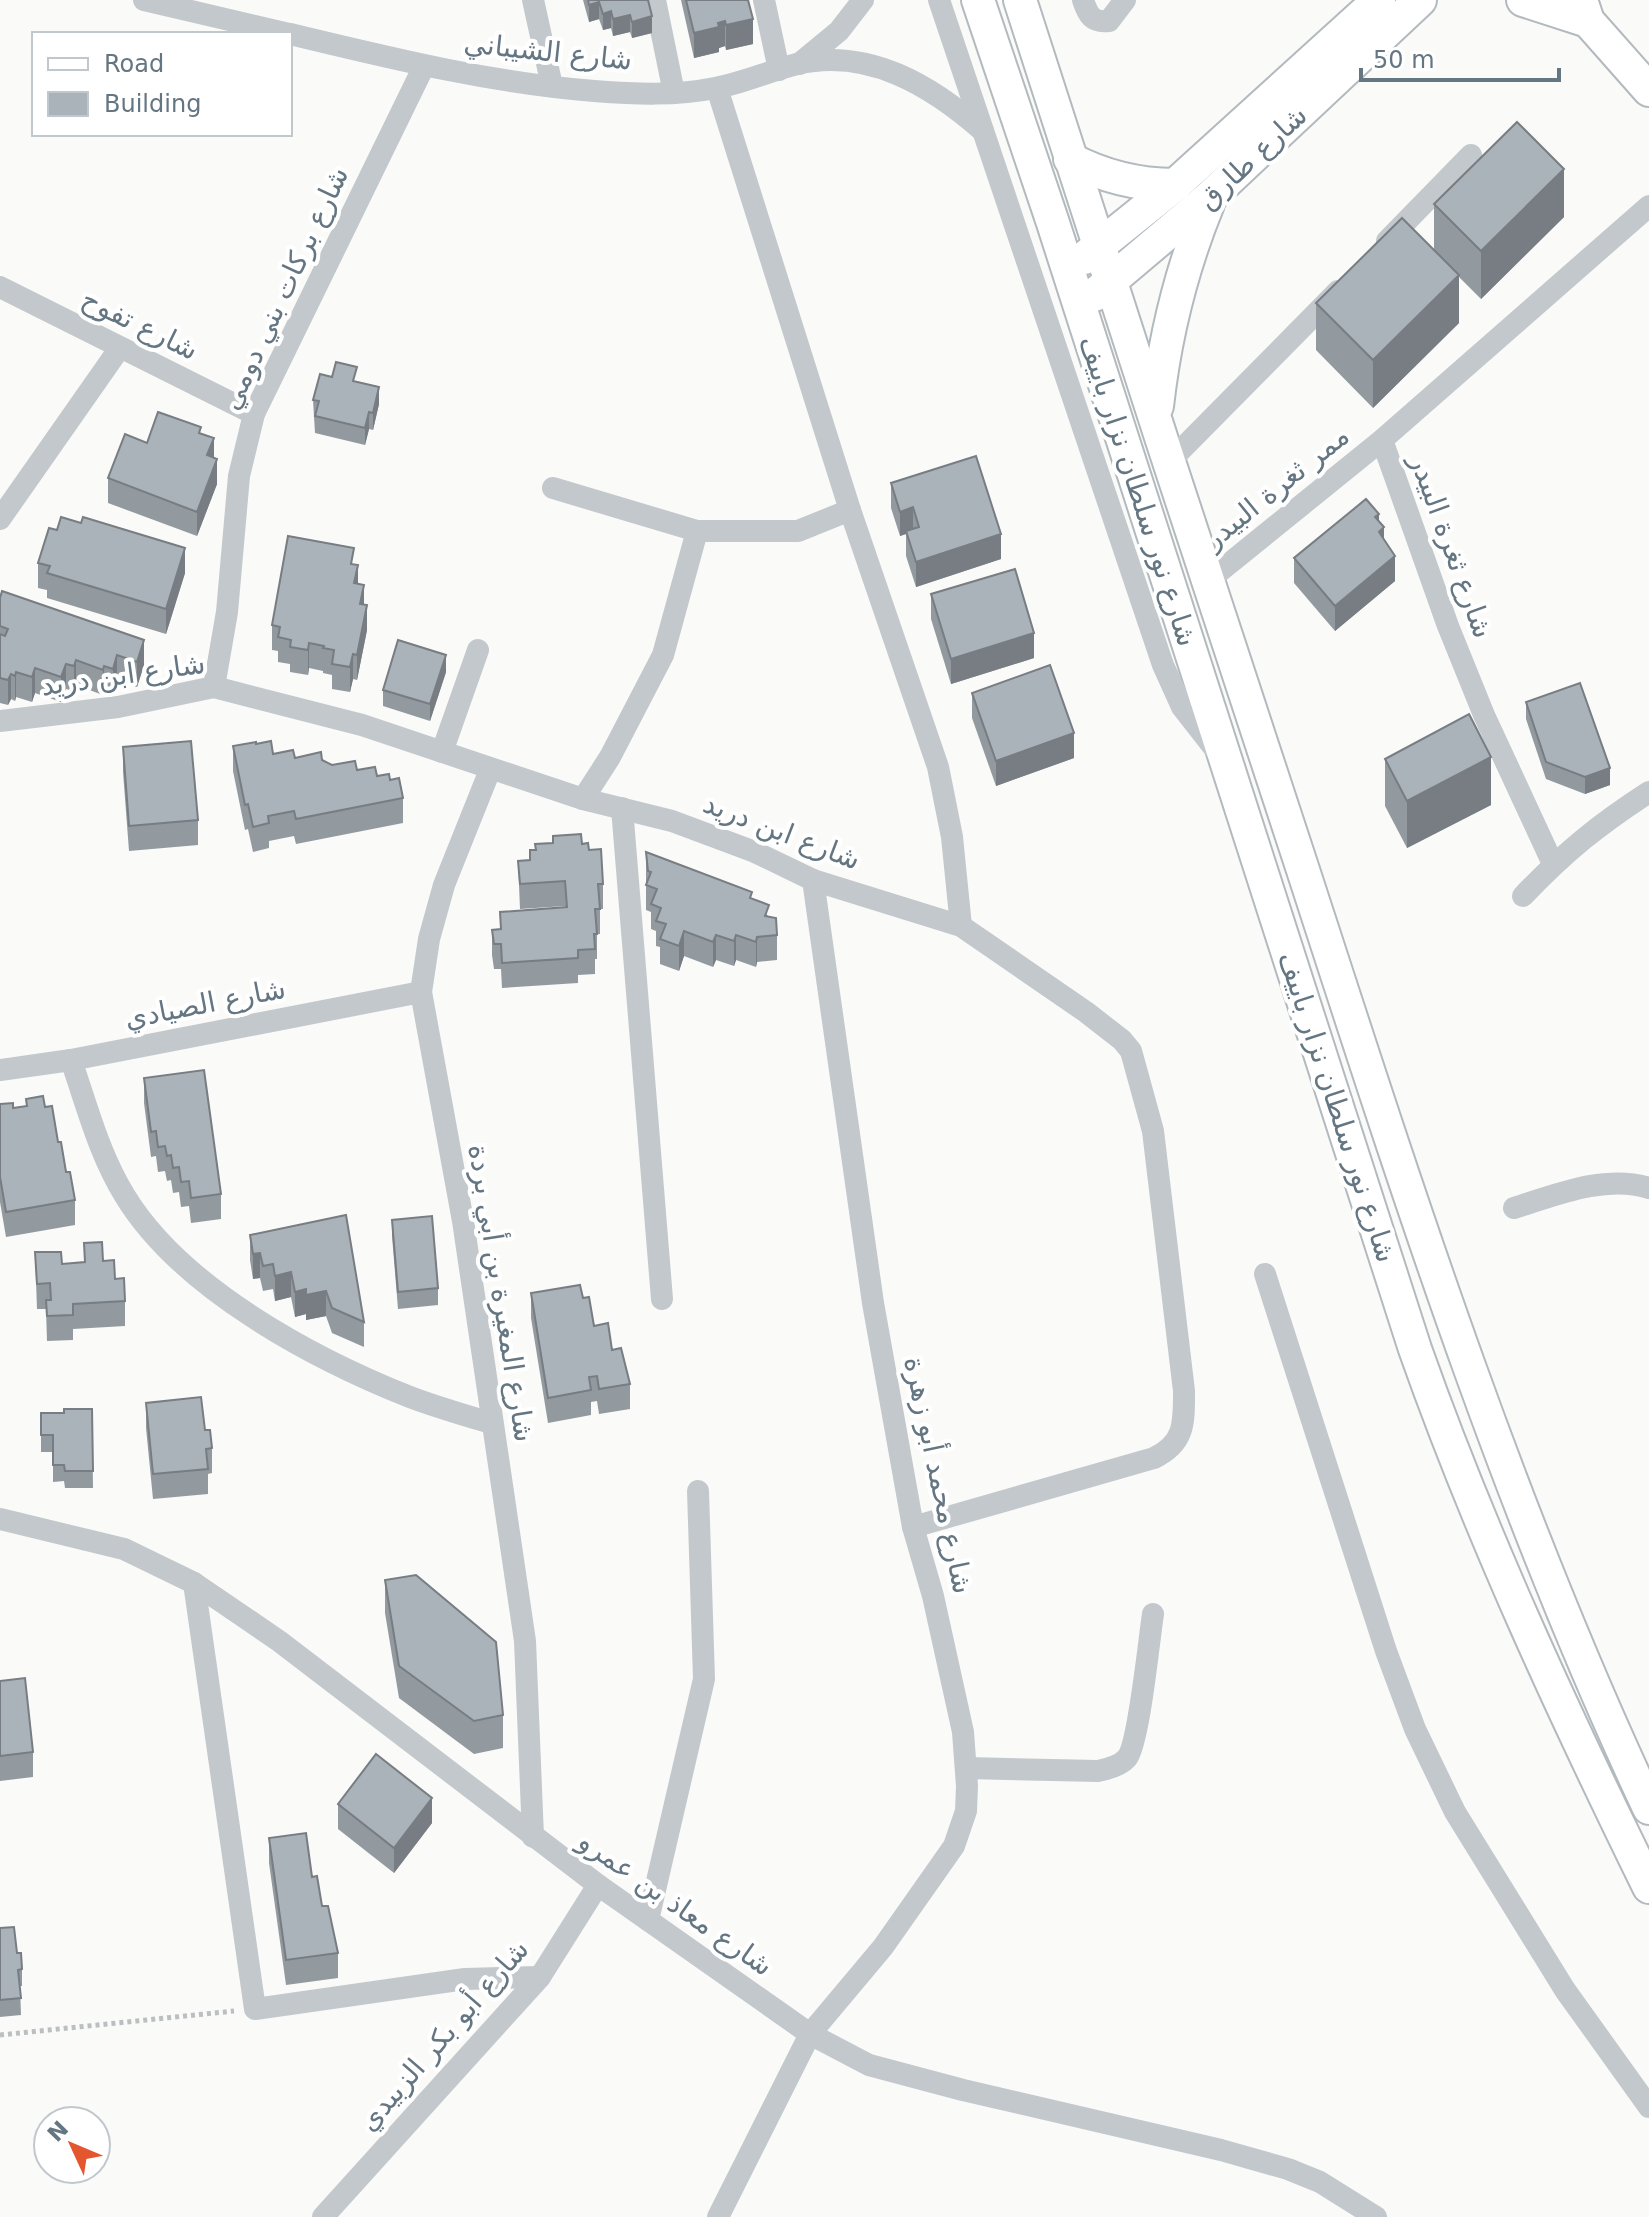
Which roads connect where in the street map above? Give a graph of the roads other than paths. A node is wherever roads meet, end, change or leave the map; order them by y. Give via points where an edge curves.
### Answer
1 (144, 0) edge
2 (533, 0) edge
3 (655, 0) edge
4 (764, 0) edge
5 (863, 0) edge
6 (939, 0) edge
7 (978, 0) edge
8 (1020, 0) edge
9 (1083, 0) edge
10 (1125, 0) edge
11 (1379, 0) edge
12 (1420, 0) edge
13 (1523, 0) edge
14 (1584, 10) edge
15 (281, 32) edge
16 (292, 34) edge
17 (424, 66) junction
18 (789, 67) junction
19 (552, 86) junction
20 (717, 88) junction
21 (1649, 90) edge
22 (674, 93) junction
23 (983, 132) junction
24 (1471, 155) dead end
25 (1070, 159) junction
26 (1175, 185) junction
27 (1210, 197) junction
28 (1649, 206) edge
29 (1097, 247) junction
30 (1371, 257) edge
31 (1068, 272) junction
32 (1349, 280) edge
33 (1110, 282) junction
34 (0, 287) edge
35 (1079, 308) junction
36 (119, 349) junction
37 (254, 414) junction
38 (1156, 417) junction
39 (1382, 440) junction
40 (1170, 461) junction
41 (553, 488) dead end
42 (850, 510) junction
43 (0, 519) edge
44 (697, 531) junction
45 (1209, 580) junction
46 (478, 650) dead end
47 (214, 687) junction
48 (0, 721) edge
49 (442, 752) junction
50 (1227, 762) junction
51 (490, 770) junction
52 (1649, 792) edge
53 (583, 799) junction
54 (622, 808) junction
55 (1553, 864) junction
56 (813, 880) junction
57 (1523, 896) dead end
58 (961, 926) junction
59 (421, 992) junction
60 (71, 1060) junction
61 (0, 1070) edge
62 (1649, 1188) edge
63 (1514, 1208) dead end
64 (1265, 1274) dead end
65 (662, 1299) dead end
66 (491, 1423) junction
67 (698, 1491) dead end
68 (0, 1519) edge
69 (913, 1527) junction
70 (194, 1583) junction
71 (1153, 1614) dead end
72 (966, 1768) junction
73 (1649, 1808) edge
74 (533, 1837) junction
75 (598, 1885) junction
76 (1649, 1887) edge
77 (648, 1920) junction
78 (540, 1977) junction
79 (810, 2034) junction
80 (1649, 2107) edge
81 (323, 2217) edge
82 (718, 2217) edge
83 (1376, 2217) edge

1 - 15 street, شارع الشيباني
2 - 19 street
3 - 22 street
4 - 18 street
5 - 18 street, شارع الشيباني via 839,31
6 - 23 street
7 - 31 main road, شارع نور سلطان نزار باييف
8 - 25 main road, شارع نور سلطان نزار باييف
9 - 10 street via 1089,16 1099,22 1109,21
11 - 26 main road, شارع طارق
12 - 27 main road, شارع طارق
13 - 14 main road
14 - 21 main road
16 - 17 street, شارع الشيباني
17 - 19 street, شارع الشيباني
17 - 37 street, شارع بركات بني دومي
18 - 20 street, شارع الشيباني
18 - 23 street, شارع الشيباني via 838,60 892,71 941,96
19 - 22 street, شارع الشيباني
20 - 22 street, شارع الشيباني
20 - 42 street
23 - 50 street via 1167,675 1182,707
24 - 30 street
25 - 26 main road via 1131,183
25 - 29 main road, شارع نور سلطان نزار باييف
26 - 29 main road, شارع طارق
27 - 33 main road, شارع طارق
27 - 38 main road via 1173,305
28 - 39 street, شارع ثغرة البيدر
29 - 31 main road, شارع طارق
29 - 33 main road, شارع نور سلطان نزار باييف
31 - 35 main road, شارع نور سلطان نزار باييف
32 - 40 street
33 - 35 main road, شارع طارق
33 - 38 main road, شارع نور سلطان نزار باييف
34 - 36 street, شارع تفوح
35 - 50 main road, شارع نور سلطان نزار باييف
36 - 37 street, شارع تفوح
36 - 43 street
37 - 47 street, شارع بركات بني دومي via 239,476 227,612
38 - 40 main road, شارع نور سلطان نزار باييف
39 - 45 street, ممر ثغرة البيدر
39 - 55 street, شارع ثغرة البيدر via 1448,626
40 - 45 main road, شارع نور سلطان نزار باييف
41 - 44 street
42 - 44 street via 798,531
42 - 58 street via 938,767
44 - 53 street via 663,655
45 - 73 main road, شارع نور سلطان نزار باييف via 1451,1320 1567,1620
46 - 49 street
47 - 48 street, شارع ابن دريد via 118,707
47 - 49 street, شارع ابن دريد via 362,725
49 - 51 street, شارع ابن دريد
50 - 76 main road, شارع نور سلطان نزار باييف via 1444,1432 1551,1680
51 - 53 street, شارع ابن دريد
51 - 59 street, شارع المغيرة بن أبي بردة via 444,885
52 - 55 street
53 - 54 street, شارع ابن دريد
54 - 56 street, شارع ابن دريد via 715,836
54 - 65 street
55 - 57 street
56 - 58 street, شارع ابن دريد
56 - 69 street, شارع محمد أبو زهرة via 873,1303
58 - 69 street, شارع ابن دريد via 1086,1012 1131,1051 1153,1131 1184,1391 1181,1433 1169,1451 1154,1458
59 - 60 street, شارع الصيادي
59 - 66 street, شارع المغيرة بن أبي بردة via 463,1221
60 - 61 street, شارع الصيادي
60 - 66 street via 124,1196 192,1271 323,1358 412,1398
62 - 63 street via 1633,1183 1569,1190
64 - 80 street via 1415,1729 1455,1812 1565,1990
66 - 74 street, شارع المغيرة بن أبي بردة via 525,1641
67 - 77 street via 704,1679
68 - 70 street, شارع معاذ بن عمرو via 124,1549
69 - 72 street, شارع محمد أبو زهرة via 943,1641
70 - 74 street, شارع معاذ بن عمرو via 279,1641
70 - 78 street via 255,2009 465,1979
71 - 72 street via 1127,1758 1098,1771
72 - 79 street, شارع محمد أبو زهرة via 966,1811 954,1846 883,1947
74 - 75 street, شارع معاذ بن عمرو
75 - 77 street, شارع معاذ بن عمرو
75 - 78 street, شارع أبو بكر الزبيدي
77 - 79 street, شارع معاذ بن عمرو
78 - 81 street, شارع أبو بكر الزبيدي
79 - 82 street, شارع محمد أبو زهرة
79 - 83 street, شارع معاذ بن عمرو via 869,2065 1288,2169

